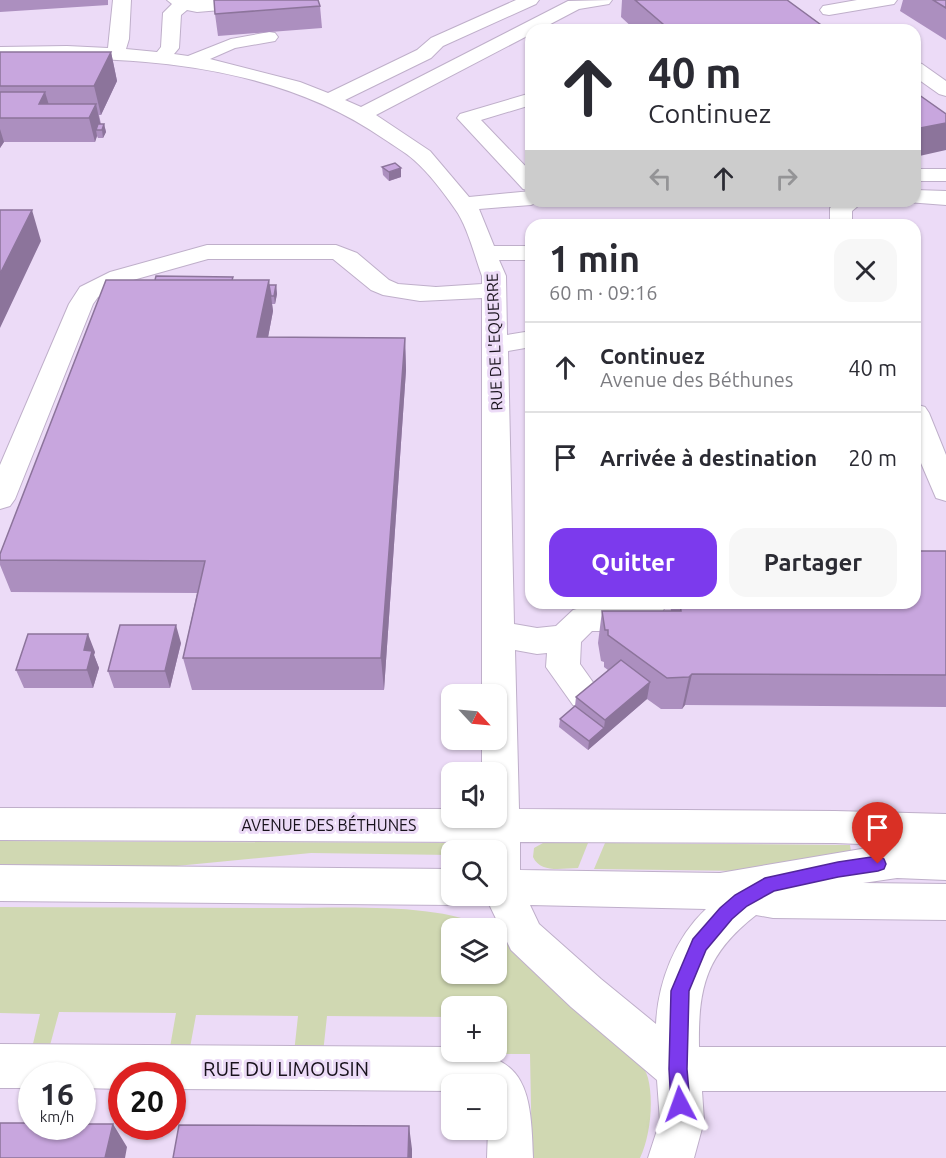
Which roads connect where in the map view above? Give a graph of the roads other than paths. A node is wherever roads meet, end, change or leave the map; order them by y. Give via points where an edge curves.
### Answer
1 (122, 0) edge
2 (280, 0) edge
3 (530, 0) edge
4 (603, 0) edge
5 (888, 0) edge
6 (181, 2) edge
7 (822, 5) edge
8 (537, 24) edge
9 (850, 24) edge
10 (525, 30) edge
11 (269, 37) dead end
12 (0, 53) edge
13 (116, 53) junction
14 (161, 58) junction
15 (192, 62) junction
16 (921, 72) edge
17 (946, 90) edge
18 (330, 100) junction
19 (525, 101) edge
20 (362, 115) junction
21 (921, 175) edge
22 (946, 175) edge
23 (525, 178) edge
24 (921, 198) edge
25 (946, 198) edge
26 (525, 199) edge
27 (465, 204) junction
28 (489, 253) junction
29 (525, 254) edge
30 (495, 290) junction
31 (525, 340) edge
32 (495, 343) junction
33 (921, 428) edge
34 (946, 491) edge
35 (0, 499) edge
36 (648, 609) edge
37 (498, 634) junction
38 (565, 638) junction
39 (585, 695) edge
40 (499, 762) edge
41 (0, 824) edge
42 (441, 825) edge
43 (507, 825) edge
44 (946, 831) edge
45 (946, 863) edge
46 (0, 883) edge
47 (441, 887) edge
48 (507, 887) edge
49 (746, 890) junction
50 (507, 902) edge
51 (946, 902) edge
52 (0, 1066) edge
53 (678, 1069) junction
54 (946, 1069) edge
55 (441, 1079) edge
56 (507, 1101) edge
57 (510, 1158) edge
58 (671, 1158) edge

1 - 13 street
2 - 6 street via 196,7
3 - 18 street via 437,42 424,54
4 - 8 street via 573,5
5 - 7 street
6 - 14 street via 172,13 170,48
7 - 9 street
10 - 20 street
11 - 15 street via 231,42
12 - 13 street, RUE DE L'EQUERRE
13 - 14 street, RUE DE L'EQUERRE
14 - 15 street, RUE DE L'EQUERRE
15 - 18 street, RUE DE L'EQUERRE via 248,73
16 - 17 street
18 - 20 street, RUE DE L'EQUERRE
19 - 23 street via 467,118
20 - 27 street, RUE DE L'EQUERRE via 427,160
21 - 22 street
24 - 25 street
26 - 27 street
27 - 28 street, RUE DE L'EQUERRE
28 - 29 street
28 - 30 street, RUE DE L'EQUERRE
30 - 32 street, RUE DE L'EQUERRE
30 - 35 street via 392,290 380,285 347,255 336,252 207,252 118,277 89,292 81,304
31 - 32 street
32 - 37 street, RUE DE L'EQUERRE
33 - 34 street
36 - 38 street via 640,619 584,619
37 - 38 street via 537,641
37 - 40 street, RUE DE L'EQUERRE
38 - 39 street via 563,667
41 - 42 street, AVENUE DES BÉTHUNES
43 - 44 street, AVENUE DES BÉTHUNES
45 - 49 street via 897,861 838,869
46 - 47 street
48 - 49 street
49 - 51 street via 773,900
49 - 53 street via 699,945 680,991
50 - 53 street via 525,937
52 - 55 street, RUE DU LIMOUSIN
53 - 54 street
53 - 58 street via 682,1121
56 - 57 street

